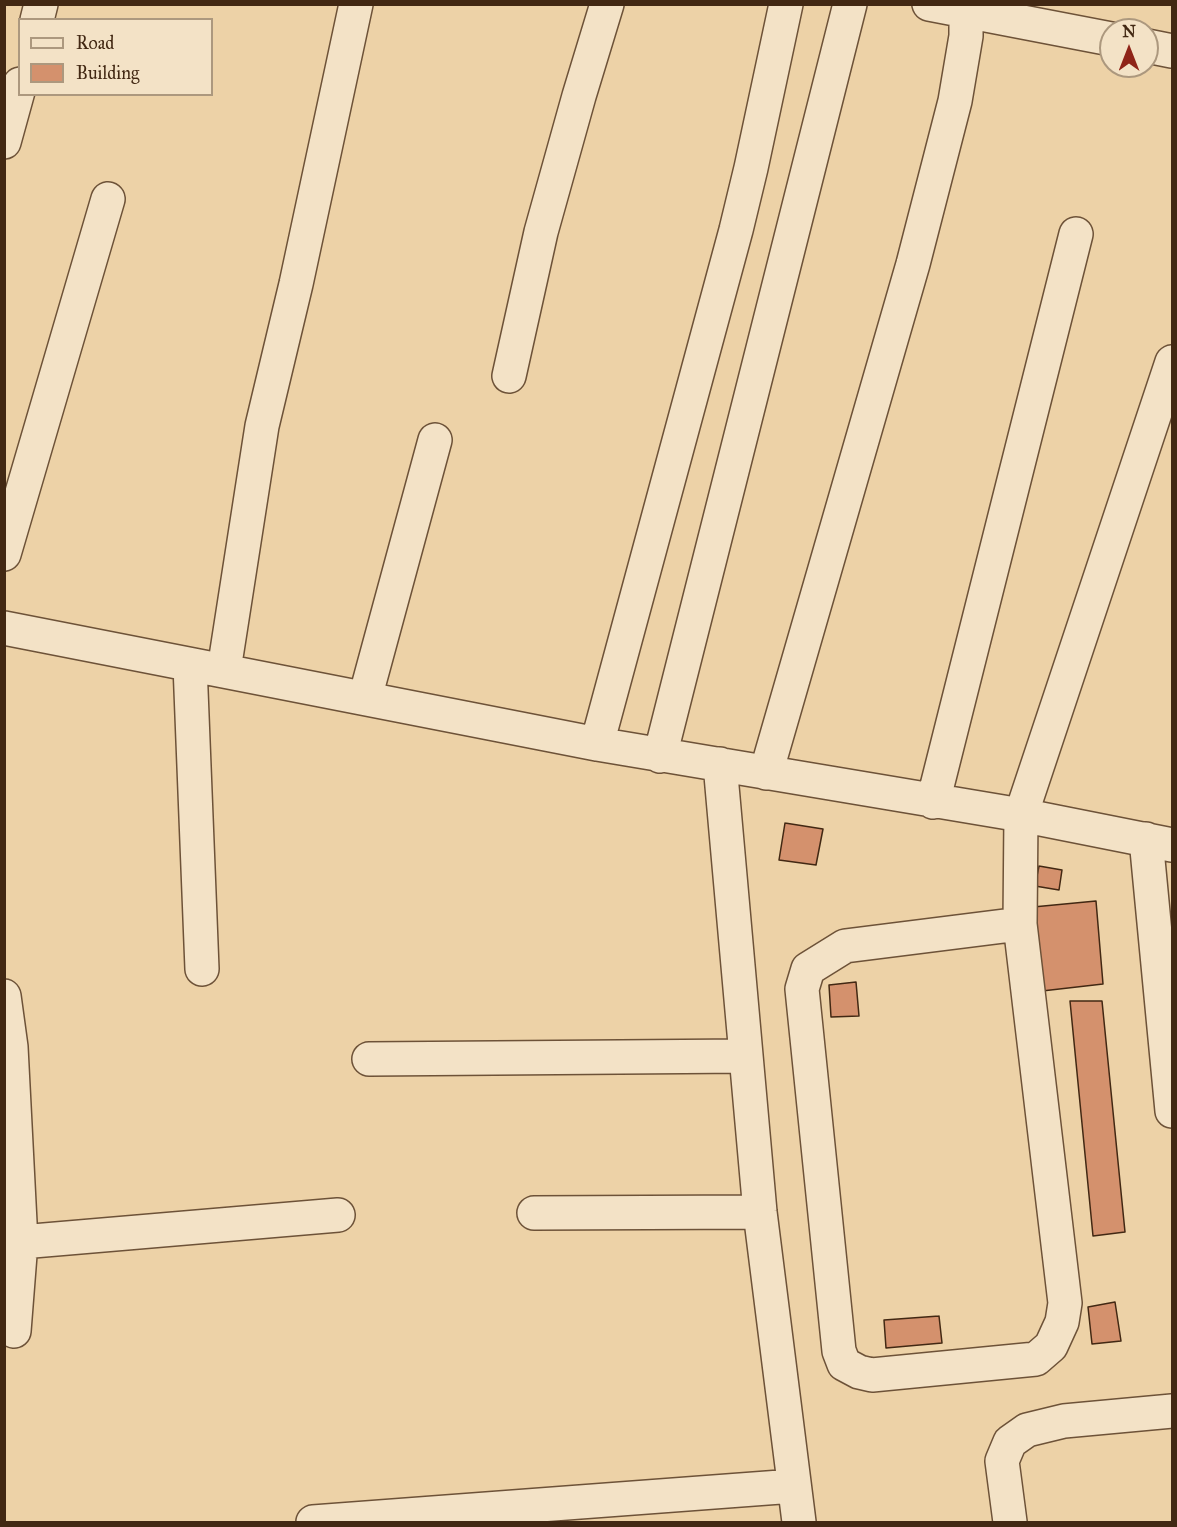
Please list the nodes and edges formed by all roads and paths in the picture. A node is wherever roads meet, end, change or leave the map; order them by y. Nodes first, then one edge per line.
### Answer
1 (356, 4) edge
2 (607, 4) edge
3 (786, 4) edge
4 (850, 4) edge
5 (929, 4) edge
6 (966, 8) edge
7 (1099, 36) edge
8 (18, 90) edge
9 (4, 141) edge
10 (108, 199) dead end
11 (1076, 234) dead end
12 (1173, 362) edge
13 (509, 376) dead end
14 (435, 440) dead end
15 (4, 554) edge
16 (4, 628) edge
17 (190, 665) junction
18 (224, 670) junction
19 (365, 698) junction
20 (597, 744) junction
21 (660, 756) junction
22 (720, 764) junction
23 (766, 773) junction
24 (933, 802) junction
25 (1021, 815) junction
26 (1159, 842) edge
27 (1020, 924) junction
28 (202, 969) dead end
29 (4, 996) edge
30 (746, 1056) junction
31 (369, 1059) dead end
32 (1173, 1111) edge
33 (760, 1212) junction
34 (534, 1213) dead end
35 (338, 1215) dead end
36 (21, 1242) junction
37 (14, 1331) dead end
38 (1173, 1411) edge
39 (794, 1486) junction
40 (313, 1522) edge
41 (799, 1522) edge
42 (1010, 1522) edge

1 - 18 street
2 - 13 street
3 - 20 street
4 - 21 street
5 - 6 street
6 - 7 street
6 - 23 street
8 - 9 street
10 - 15 street
11 - 24 street
12 - 25 street
14 - 19 street
16 - 17 street
17 - 18 street
17 - 28 street
18 - 19 street
19 - 20 street
20 - 21 street
21 - 22 street
22 - 23 street
22 - 30 street
23 - 24 street
24 - 25 street
25 - 26 street
25 - 27 street
26 - 32 street
27 - 27 street
29 - 36 street
30 - 31 street
30 - 33 street
33 - 34 street
33 - 39 street
35 - 36 street
36 - 37 street
38 - 42 street
39 - 40 street
39 - 41 street

